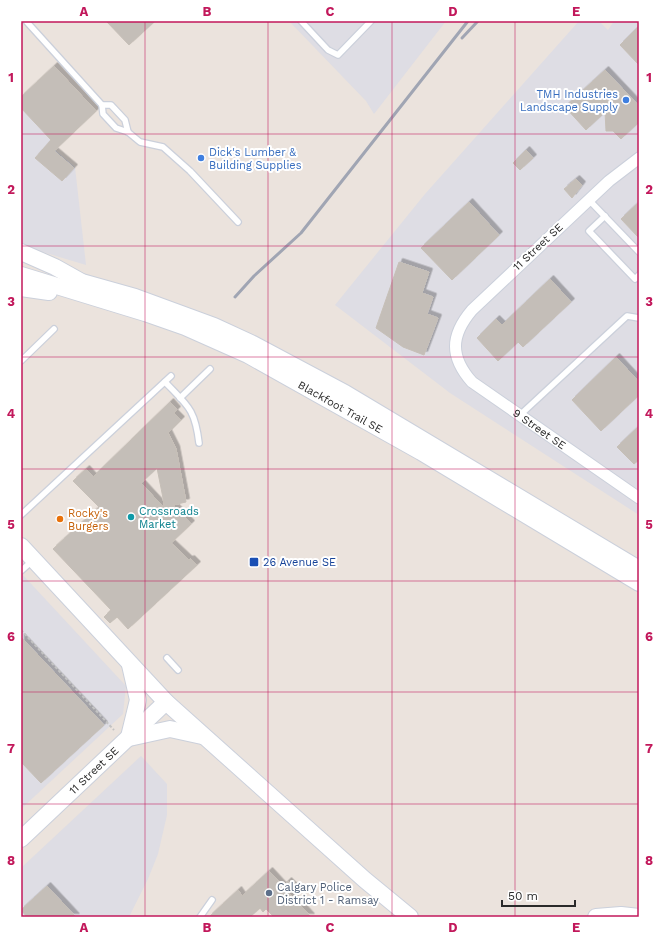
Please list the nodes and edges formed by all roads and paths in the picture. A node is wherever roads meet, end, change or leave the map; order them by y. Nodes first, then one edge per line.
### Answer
1 (26, 21) edge
2 (301, 21) edge
3 (371, 21) edge
4 (102, 105) junction
5 (128, 132) junction
6 (639, 158) edge
7 (589, 200) junction
8 (605, 216) junction
9 (238, 222) dead end
10 (21, 252) edge
11 (639, 252) edge
12 (21, 265) edge
13 (21, 275) edge
14 (639, 275) edge
15 (79, 287) junction
16 (21, 288) edge
17 (639, 318) edge
18 (54, 329) dead end
19 (455, 349) joint
20 (21, 361) edge
21 (210, 369) dead end
22 (171, 376) dead end
23 (165, 382) junction
24 (180, 398) junction
25 (520, 415) junction
26 (198, 443) dead end
27 (639, 498) edge
28 (21, 514) edge
29 (21, 546) edge
30 (33, 560) junction
31 (639, 569) edge
32 (21, 571) edge
33 (639, 583) edge
34 (21, 630) edge
35 (37, 647) junction
36 (34, 650) dead end
37 (167, 658) dead end
38 (130, 665) junction
39 (55, 667) junction
40 (52, 670) dead end
41 (178, 670) dead end
42 (166, 702) junction
43 (97, 712) junction
44 (94, 714) dead end
45 (114, 730) dead end
46 (204, 737) junction
47 (129, 738) junction
48 (22, 835) edge
49 (374, 888) junction
50 (212, 900) dead end
51 (639, 916) edge
52 (200, 917) edge
53 (395, 917) edge
54 (410, 917) edge
55 (596, 917) edge

1 - 4 lane
2 - 3 lane
4 - 5 lane
4 - 5 lane
5 - 9 lane
6 - 7 street, 11 Street SE
7 - 8 lane
7 - 19 street, 11 Street SE
8 - 11 lane
8 - 14 lane
10 - 15 main road
12 - 15 main road, Blackfoot Trail SE
13 - 15 main road, Blackfoot Trail SE
15 - 16 main road
15 - 31 main road, Blackfoot Trail SE
15 - 33 main road, Blackfoot Trail SE
17 - 25 lane
18 - 20 lane
19 - 25 street, 9 Street SE
21 - 24 lane
22 - 23 lane
23 - 24 lane
23 - 28 lane
24 - 26 lane
25 - 27 street, 9 Street SE
29 - 30 main road
30 - 32 lane
30 - 38 main road
34 - 35 path
35 - 36 path
35 - 39 path
37 - 41 lane
38 - 42 main road
38 - 47 main road
39 - 40 path
39 - 43 path
42 - 46 main road
42 - 47 main road, 11 Street SE
43 - 44 path
43 - 45 path
46 - 47 main road
46 - 49 main road
47 - 48 main road, 11 Street SE
49 - 53 main road
49 - 54 main road
50 - 52 lane
51 - 55 main road

